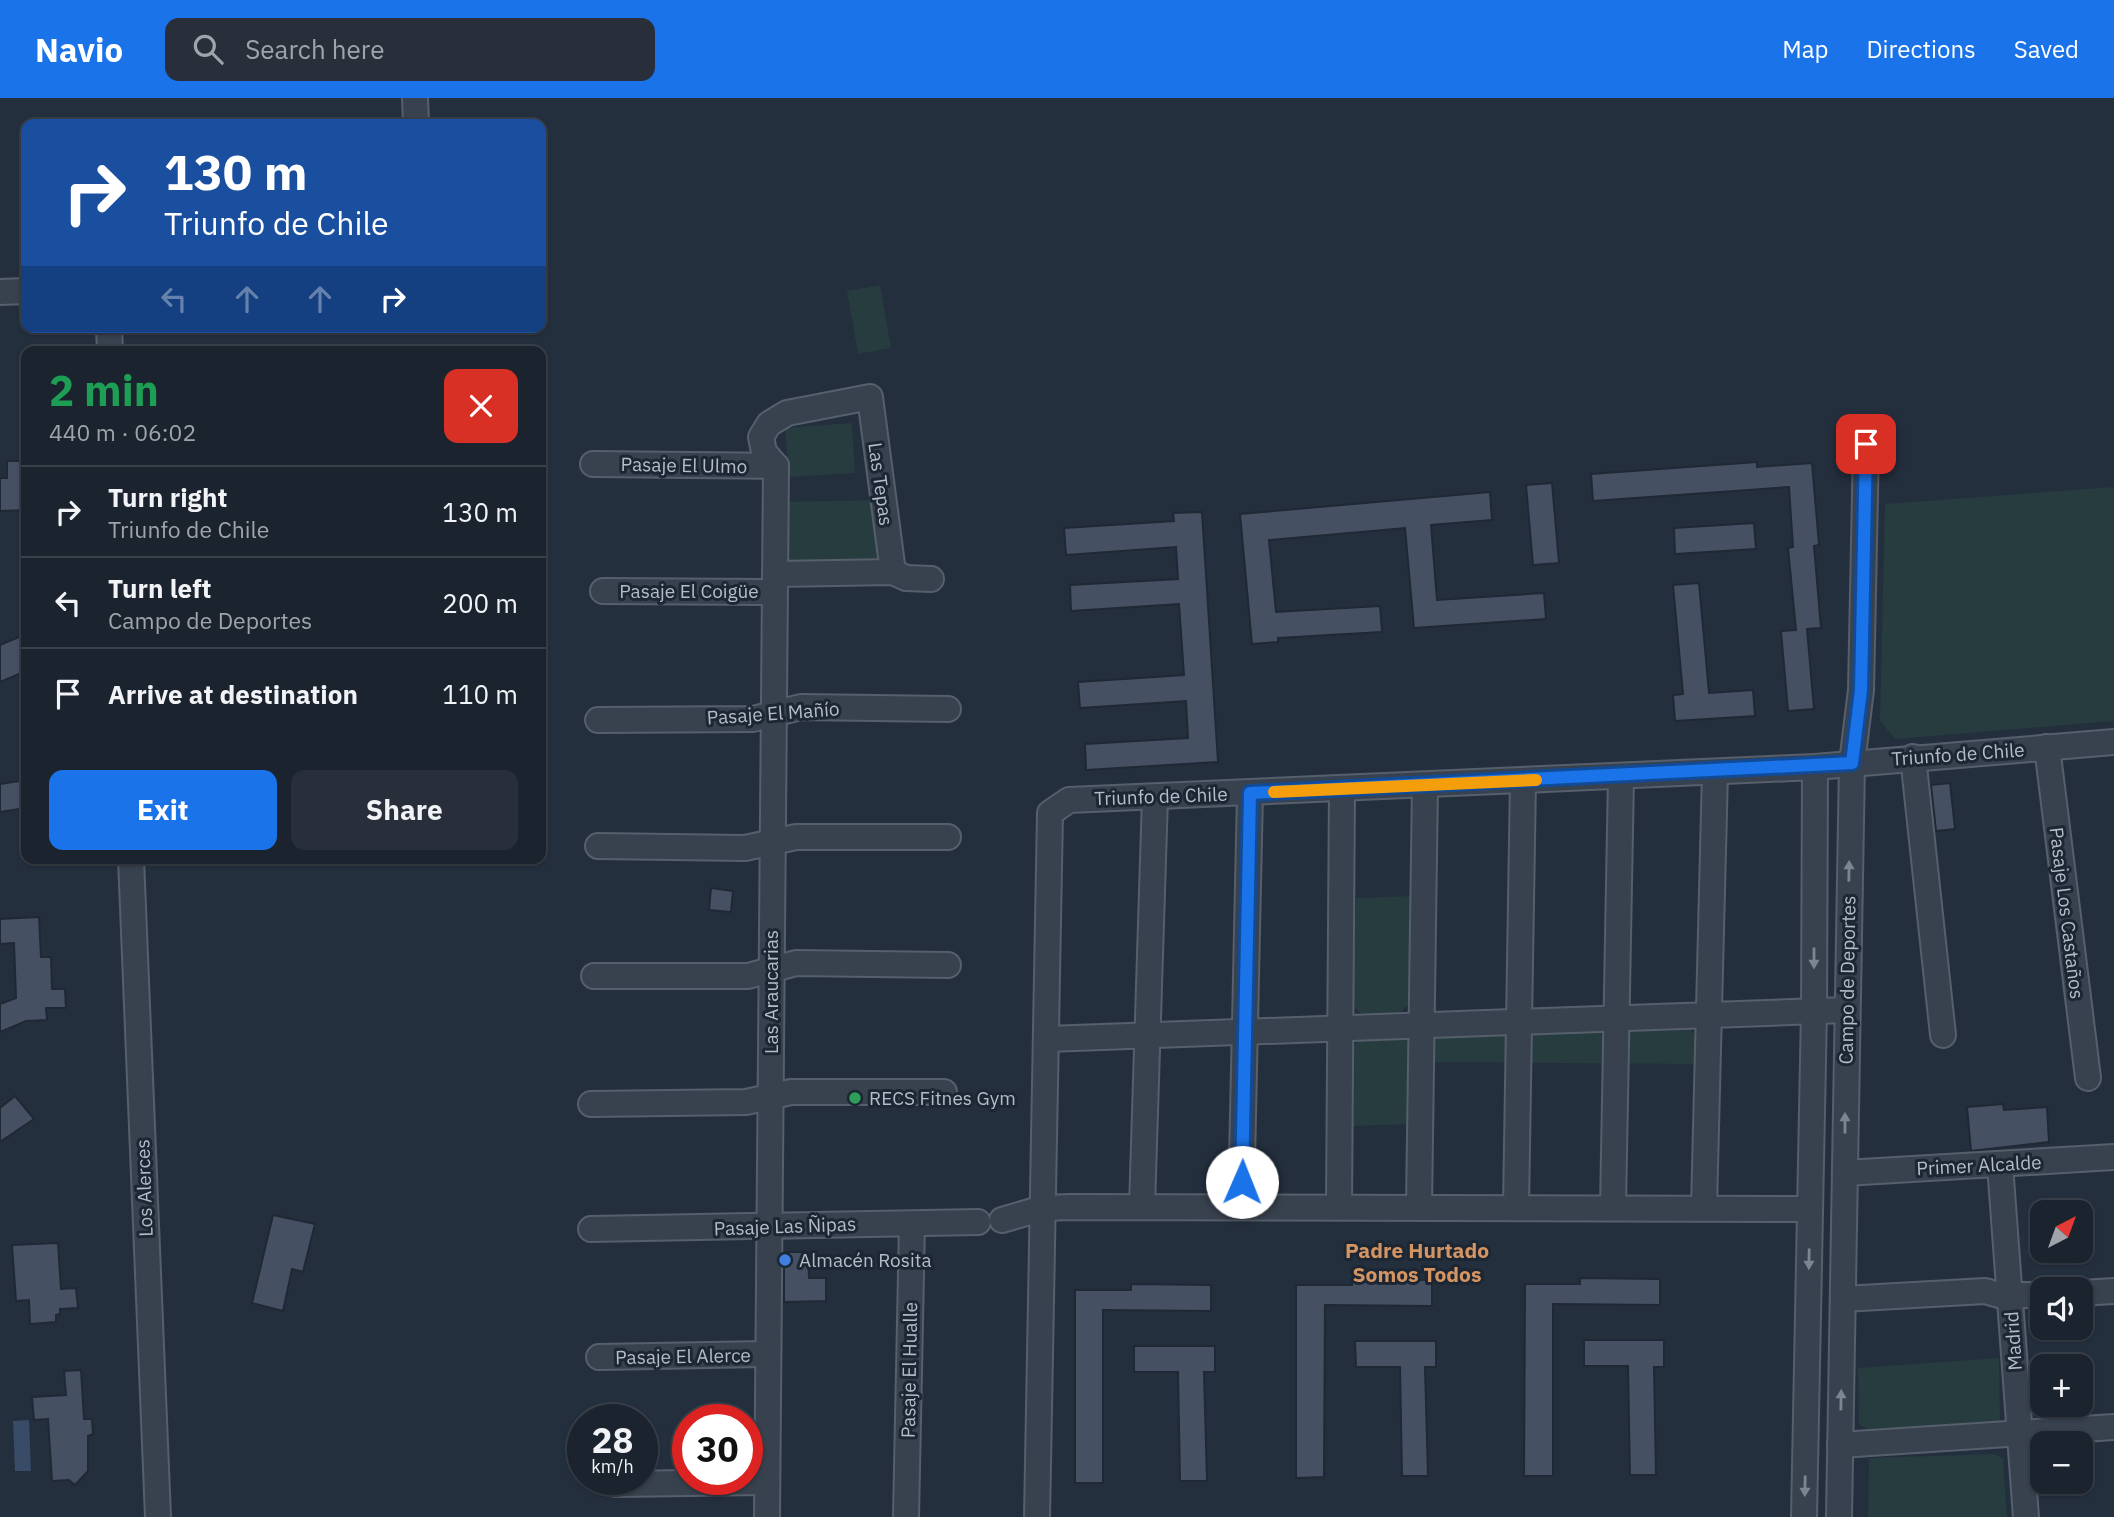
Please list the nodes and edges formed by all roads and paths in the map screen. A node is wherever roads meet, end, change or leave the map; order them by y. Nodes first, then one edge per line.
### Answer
1 (415, 98) edge
2 (416, 119) edge
3 (21, 291) edge
4 (0, 292) edge
5 (1866, 444) dead end
6 (593, 464) dead end
7 (776, 466) junction
8 (893, 572) junction
9 (931, 579) dead end
10 (774, 583) junction
11 (603, 591) dead end
12 (948, 709) dead end
13 (774, 714) junction
14 (598, 720) dead end
15 (2114, 742) edge
16 (2047, 747) junction
17 (1913, 757) junction
18 (1852, 763) junction
19 (1815, 767) junction
20 (1715, 772) junction
21 (1621, 776) junction
22 (1523, 780) junction
23 (1425, 785) junction
24 (1342, 788) junction
25 (1250, 793) junction
26 (1155, 797) junction
27 (948, 837) dead end
28 (772, 842) junction
29 (598, 846) dead end
30 (131, 864) edge
31 (948, 965) dead end
32 (771, 970) junction
33 (594, 976) dead end
34 (1814, 1010) junction
35 (1846, 1010) junction
36 (1709, 1014) junction
37 (1617, 1017) junction
38 (1519, 1021) junction
39 (1422, 1025) junction
40 (1340, 1028) junction
41 (1245, 1032) junction
42 (1147, 1035) junction
43 (1943, 1035) dead end
44 (1047, 1039) junction
45 (2088, 1078) dead end
46 (944, 1091) dead end
47 (770, 1097) junction
48 (591, 1104) dead end
49 (2114, 1157) edge
50 (2000, 1165) junction
51 (1845, 1173) junction
52 (1142, 1207) junction
53 (1241, 1207) junction
54 (1339, 1207) junction
55 (1419, 1207) junction
56 (1516, 1207) junction
57 (1613, 1207) junction
58 (1704, 1207) junction
59 (1043, 1208) junction
60 (1810, 1209) junction
61 (912, 1223) junction
62 (769, 1225) junction
63 (592, 1229) dead end
64 (2114, 1291) edge
65 (2093, 1292) edge
66 (2010, 1295) junction
67 (2030, 1295) edge
68 (1843, 1299) junction
69 (768, 1354) junction
70 (599, 1357) dead end
71 (2114, 1427) edge
72 (2020, 1434) junction
73 (1840, 1446) junction
74 (767, 1482) junction
75 (658, 1483) edge
76 (158, 1517) edge
77 (767, 1517) edge
78 (906, 1517) edge
79 (1037, 1517) edge
80 (1804, 1517) edge
81 (1839, 1517) edge
82 (2026, 1517) edge

1 - 2 street
3 - 4 street
5 - 18 street, Campo de Deportes
6 - 7 street, Pasaje El Ulmo
7 - 8 street, Las Tepas
7 - 10 street, Las Araucarias
8 - 9 street, Pasaje El Coigüe
8 - 10 street, Pasaje El Coigüe
10 - 11 street, Pasaje El Coigüe
10 - 13 street, Las Araucarias
12 - 13 street, Pasaje El Mañío
13 - 14 street, Pasaje El Mañío
13 - 28 street, Las Araucarias
15 - 16 street, Triunfo de Chile
16 - 17 street, Triunfo de Chile
16 - 45 street, Pasaje Los Castaños
17 - 18 street, Triunfo de Chile
17 - 43 street
18 - 19 street, Triunfo de Chile
35 -> 18 street, Campo de Deportes
19 - 20 street, Triunfo de Chile
19 -> 34 street, Campo de Deportes
20 - 21 street, Triunfo de Chile
20 - 36 street
21 - 22 street, Triunfo de Chile
21 - 37 street
22 - 23 street, Triunfo de Chile
22 - 38 street
23 - 24 street, Triunfo de Chile
23 - 39 street
24 - 25 street, Triunfo de Chile
24 - 40 street
25 - 26 street, Triunfo de Chile
25 - 41 street
26 - 42 street
26 - 44 street, Triunfo de Chile
27 - 28 street
28 - 29 street
28 - 32 street, Las Araucarias
30 - 76 street, Los Alerces
31 - 32 street
32 - 33 street
32 - 47 street, Las Araucarias
34 - 35 street
34 - 36 street
34 - 60 street, Campo de Deportes
51 -> 35 street, Campo de Deportes
36 - 37 street
36 - 58 street
37 - 38 street
37 - 57 street
38 - 39 street
38 - 56 street
39 - 40 street
39 - 55 street
40 - 41 street
40 - 54 street
41 - 42 street
41 - 53 street
42 - 44 street
42 - 52 street
44 - 59 street
46 - 47 street
47 - 48 street
47 - 62 street, Las Araucarias
49 - 50 street, Primer Alcalde
50 - 51 street, Primer Alcalde
50 - 66 street, Madrid
51 - 68 street, Campo de Deportes
52 - 53 street, Pasaje Las Ñipas
52 - 59 street, Pasaje Las Ñipas
53 - 54 street, Pasaje Las Ñipas
54 - 55 street, Pasaje Las Ñipas
55 - 56 street, Pasaje Las Ñipas
56 - 57 street, Pasaje Las Ñipas
57 - 58 street, Pasaje Las Ñipas
58 - 60 street, Pasaje Las Ñipas
59 - 61 street, Pasaje Las Ñipas
59 - 79 street
60 -> 80 street, Campo de Deportes
61 - 62 street, Pasaje Las Ñipas
61 - 78 street, Pasaje El Hualle
62 - 63 street, Pasaje Las Ñipas
62 - 69 street, Las Araucarias
64 - 65 street
66 - 67 street
66 - 68 street
66 - 72 street, Madrid
73 -> 68 street, Campo de Deportes
69 - 70 street, Pasaje El Alerce
69 - 74 street, Las Araucarias
71 - 72 street
72 - 73 street
72 - 82 street, Madrid
73 - 81 street, Campo de Deportes
74 - 75 street
74 - 77 street, Las Araucarias

